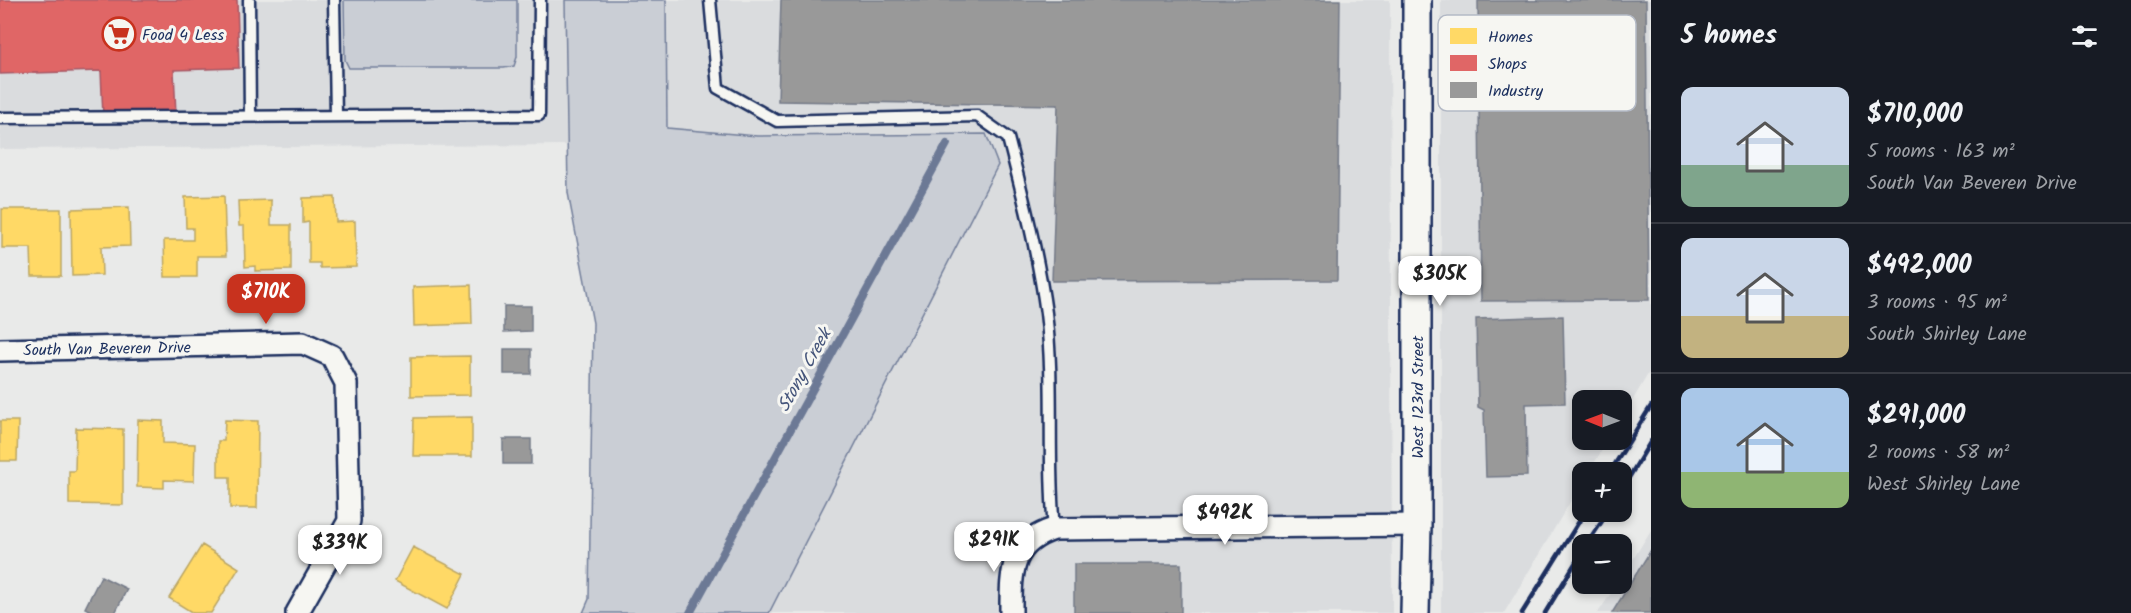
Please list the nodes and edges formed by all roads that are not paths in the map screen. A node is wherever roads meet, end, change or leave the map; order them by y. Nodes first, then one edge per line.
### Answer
1 (249, 0) edge
2 (334, 0) edge
3 (540, 0) edge
4 (710, 0) edge
5 (1417, 0) edge
6 (250, 116) junction
7 (336, 116) junction
8 (0, 118) edge
9 (0, 350) edge
10 (1417, 525) junction
11 (1054, 529) junction
12 (297, 613) edge
13 (1011, 613) edge
14 (1415, 613) edge

1 - 6 lane
2 - 7 lane
3 - 7 lane
4 - 11 lane
5 - 10 street, West 123rd Street
6 - 7 lane
6 - 8 lane
9 - 12 street, South Van Beveren Drive
10 - 11 street
10 - 14 street, West 123rd Street
11 - 13 street

